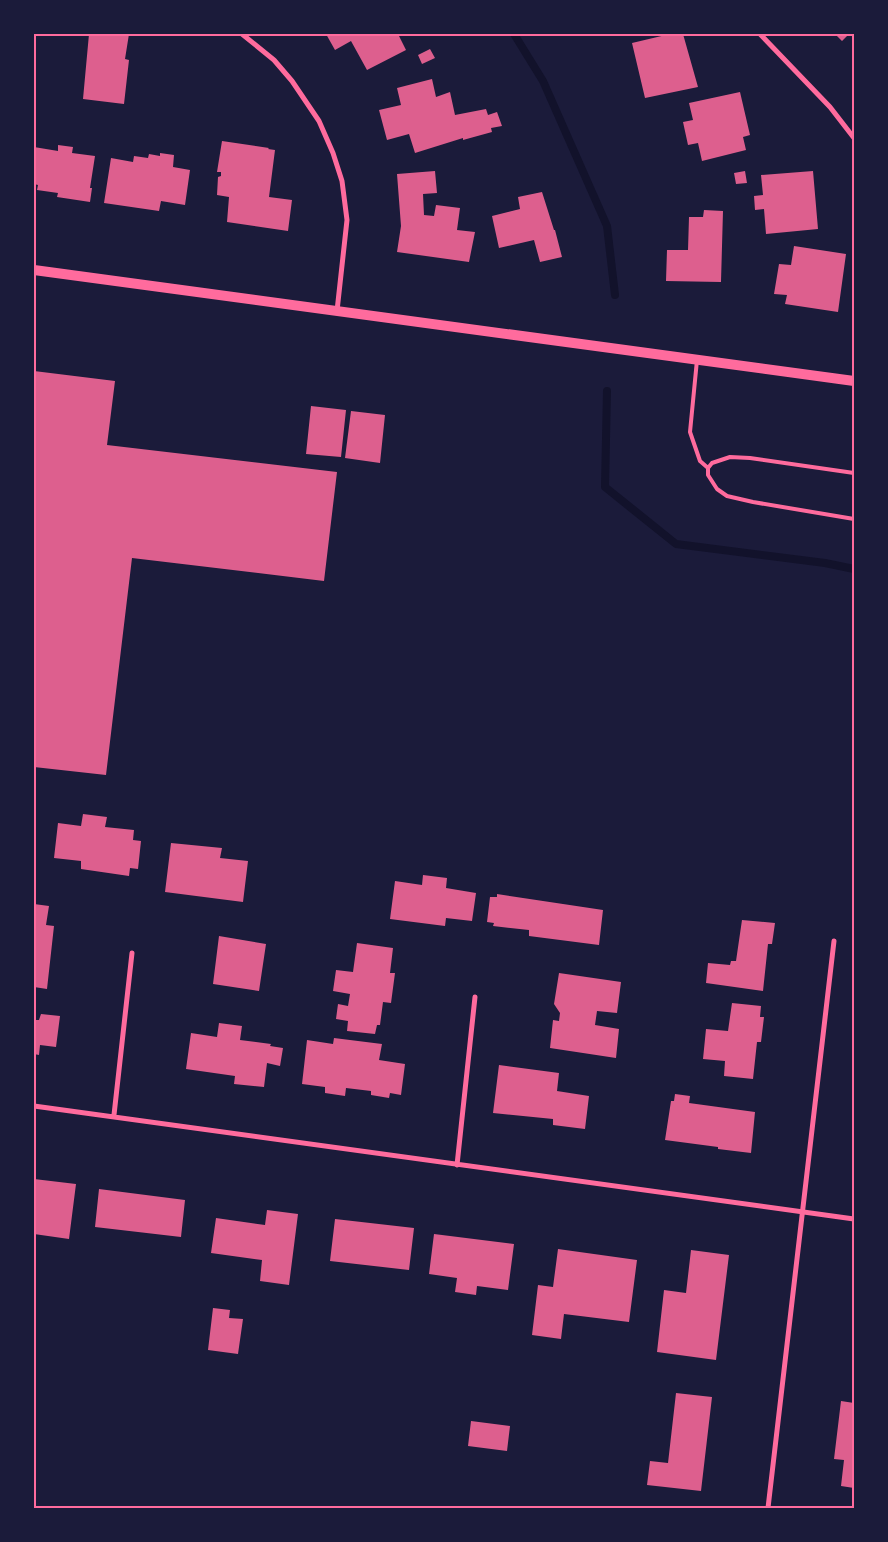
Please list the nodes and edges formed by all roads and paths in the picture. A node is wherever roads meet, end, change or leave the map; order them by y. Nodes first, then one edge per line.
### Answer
1 (242, 34) edge
2 (760, 34) edge
3 (854, 138) edge
4 (34, 270) edge
5 (337, 312) junction
6 (697, 360) junction
7 (854, 381) edge
8 (708, 468) junction
9 (854, 473) edge
10 (854, 519) edge
11 (834, 941) dead end
12 (132, 953) dead end
13 (475, 997) dead end
14 (34, 1106) edge
15 (114, 1116) junction
16 (457, 1165) junction
17 (802, 1212) junction
18 (854, 1219) edge
19 (768, 1508) edge

1 - 5 street
2 - 3 street
4 - 5 main road
5 - 6 main road
6 - 7 main road
6 - 8 lane
8 - 9 lane
8 - 10 lane
11 - 17 street
12 - 15 street
13 - 16 street
14 - 15 street
15 - 16 street
16 - 17 street
17 - 18 street
17 - 19 street

